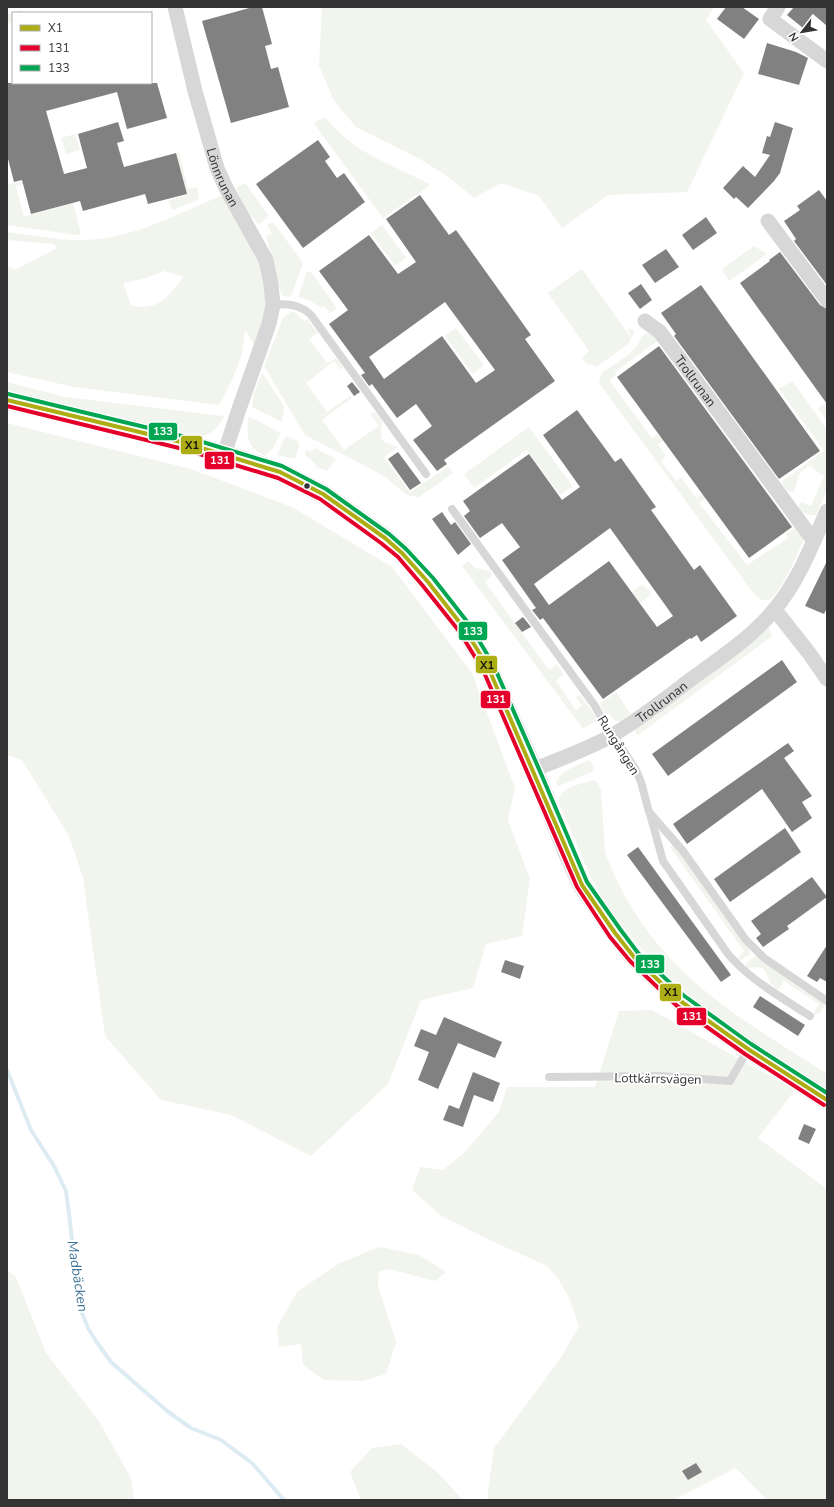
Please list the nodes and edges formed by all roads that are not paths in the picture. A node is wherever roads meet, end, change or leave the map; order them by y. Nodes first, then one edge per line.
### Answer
1 (175, 7) edge
2 (778, 7) edge
3 (827, 61) edge
4 (768, 221) dead end
5 (827, 300) edge
6 (273, 305) junction
7 (645, 321) dead end
8 (7, 400) edge
9 (224, 455) junction
10 (426, 474) dead end
11 (452, 509) dead end
12 (827, 511) edge
13 (814, 541) junction
14 (775, 610) junction
15 (827, 679) edge
16 (611, 736) junction
17 (533, 770) junction
18 (650, 812) junction
19 (827, 1001) edge
20 (810, 1016) dead end
21 (748, 1049) junction
22 (549, 1077) dead end
23 (827, 1100) edge

1 - 6 street, Lönnrunan
2 - 3 street
4 - 5 street
6 - 9 street, Lönnrunan
6 - 10 lane
7 - 13 street, Trollrunan
8 - 9 street
9 - 17 street
11 - 16 lane, Rungången
12 - 13 street, Trollrunan
13 - 14 street, Trollrunan
14 - 15 street
14 - 16 street, Trollrunan
16 - 17 street, Trollrunan
16 - 18 lane, Rungången
17 - 21 street
18 - 19 lane, Rungången
18 - 20 lane
21 - 22 lane, Lottkärrsvägen
21 - 23 street

